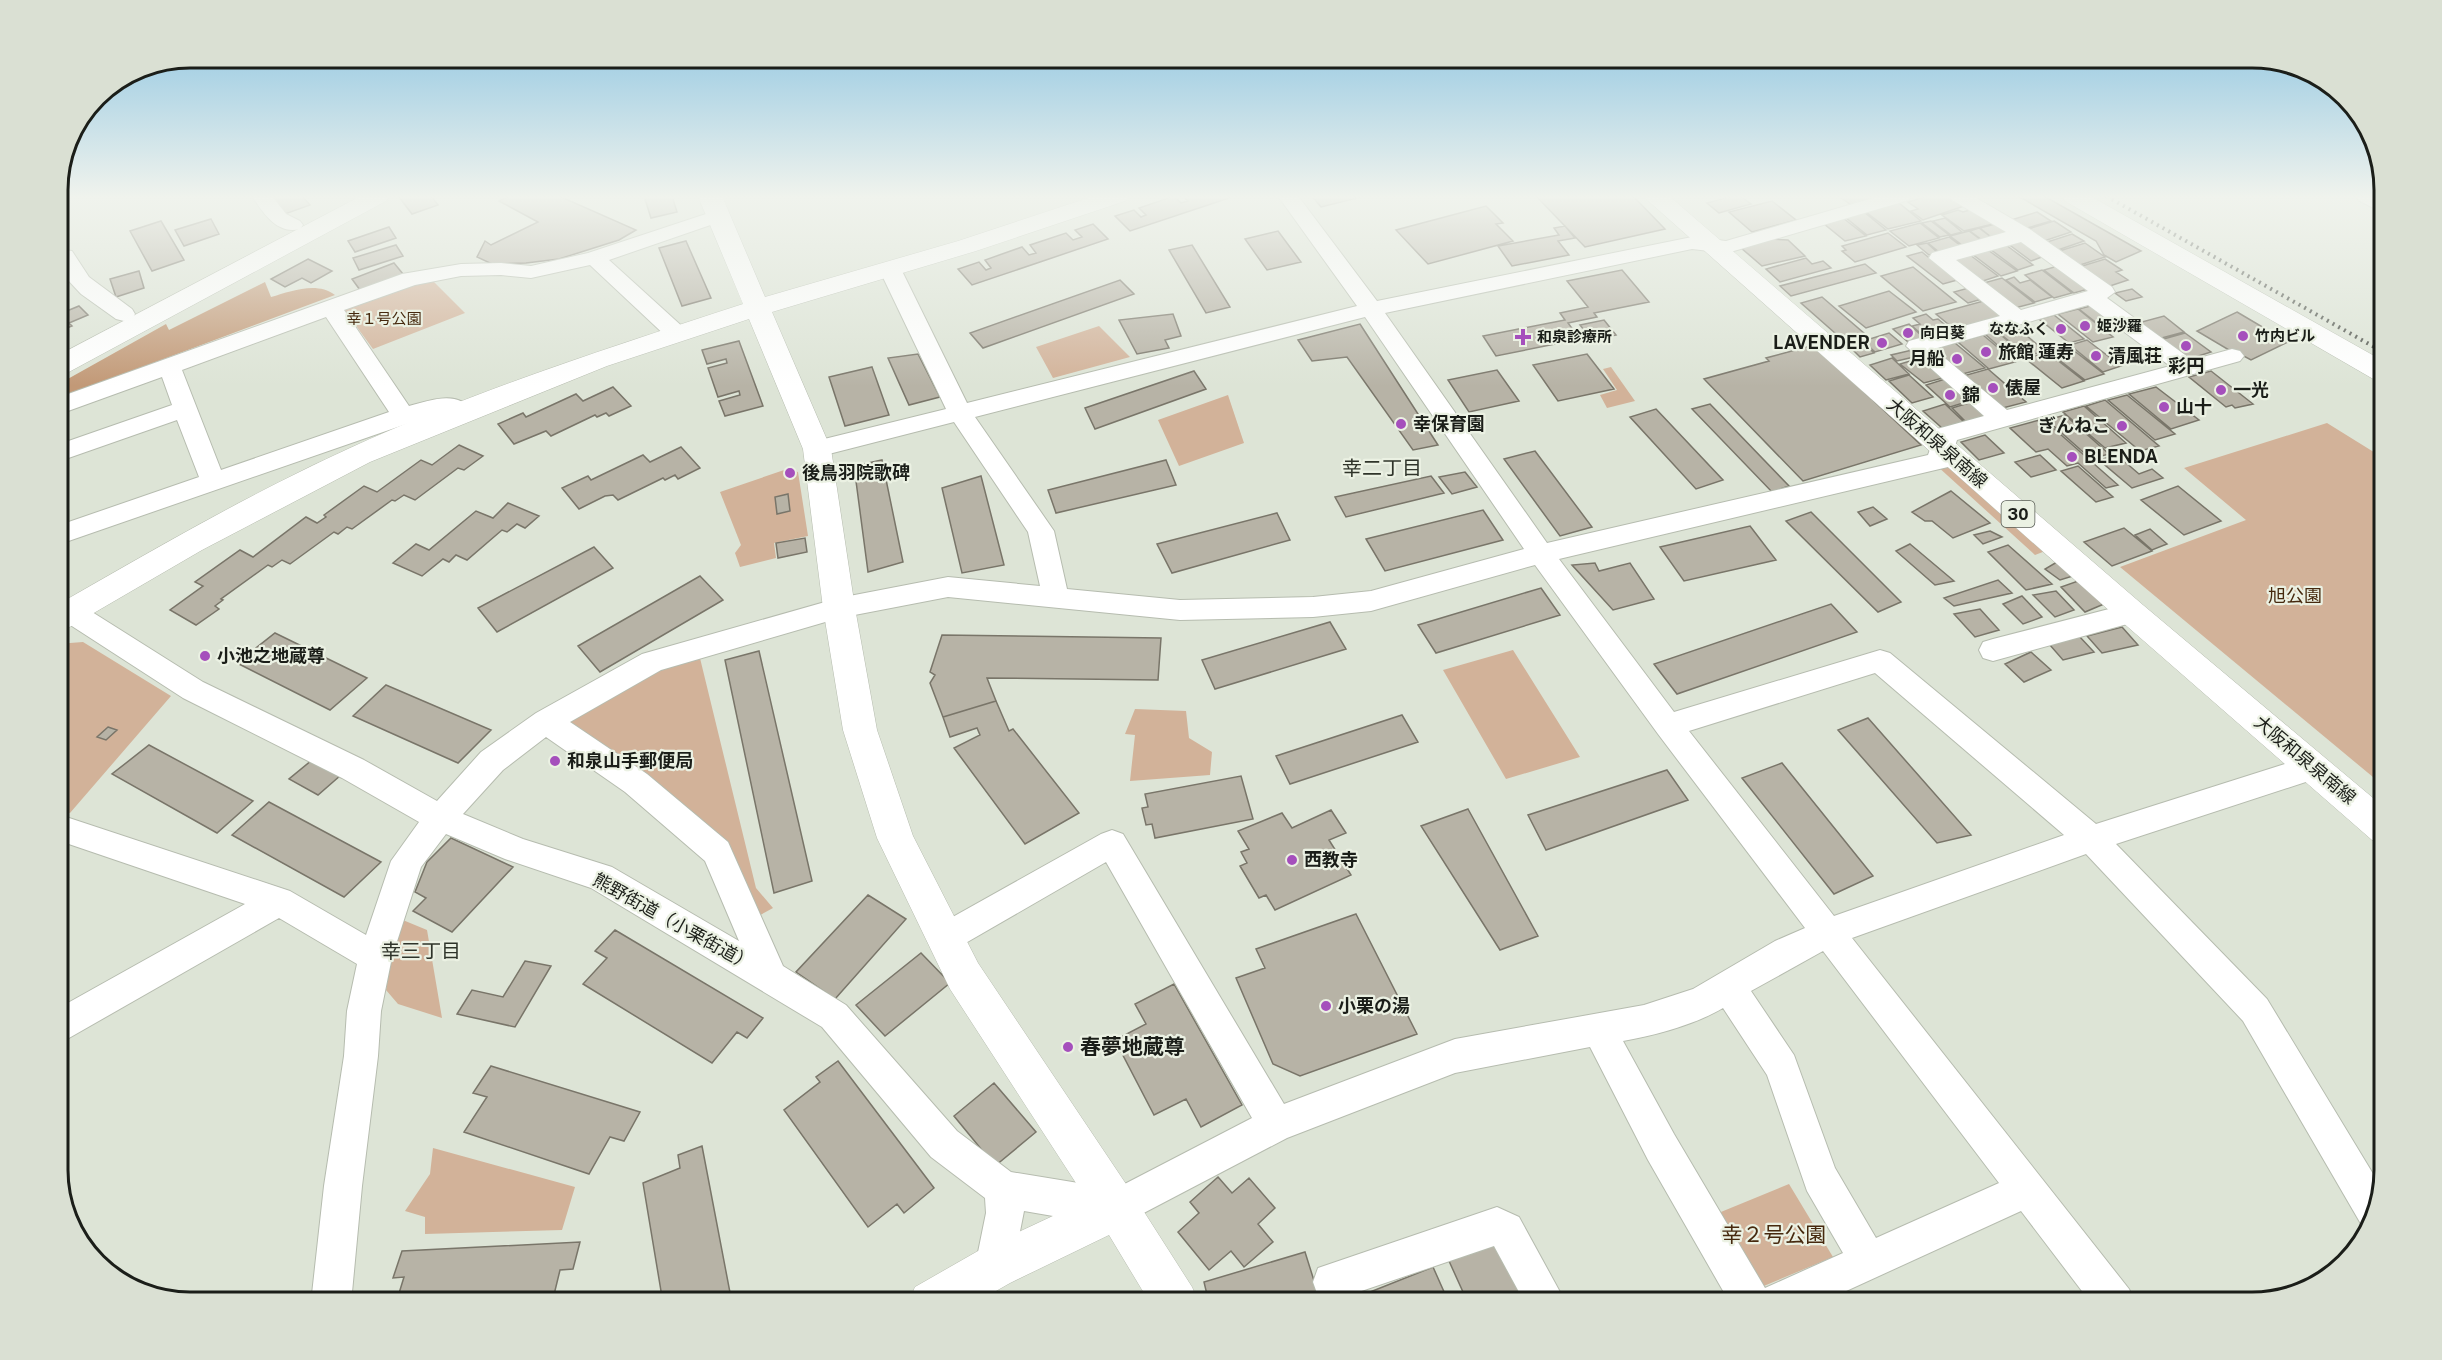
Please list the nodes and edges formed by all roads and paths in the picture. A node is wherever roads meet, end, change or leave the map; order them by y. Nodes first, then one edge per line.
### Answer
1 (228, 259) edge
2 (259, 259) edge
3 (587, 259) edge
4 (596, 259) edge
5 (736, 259) edge
6 (918, 259) edge
7 (1335, 259) edge
8 (1612, 259) edge
9 (1728, 259) edge
10 (1942, 259) edge
11 (2059, 259) edge
12 (2184, 259) edge
13 (68, 266) edge
14 (891, 268) junction
15 (2091, 297) junction
16 (331, 307) junction
17 (756, 308) junction
18 (1371, 309) junction
19 (124, 314) junction
20 (2017, 318) junction
21 (677, 334) junction
22 (68, 343) edge
23 (2232, 356) dead end
24 (68, 361) edge
25 (169, 366) junction
26 (2187, 368) junction
27 (2374, 368) edge
28 (68, 403) edge
29 (186, 408) junction
30 (462, 413) junction
31 (960, 413) junction
32 (403, 416) junction
33 (2001, 418) junction
34 (1943, 448) junction
35 (817, 449) junction
36 (68, 450) edge
37 (213, 481) junction
38 (68, 532) edge
39 (1541, 554) junction
40 (1056, 598) junction
41 (839, 608) junction
42 (68, 611) edge
43 (2132, 613) junction
44 (68, 616) edge
45 (1993, 650) dead end
46 (546, 721) junction
47 (1668, 726) junction
48 (2313, 767) junction
49 (440, 818) junction
50 (2374, 820) edge
51 (68, 831) edge
52 (2091, 839) junction
53 (279, 901) junction
54 (1827, 933) junction
55 (945, 938) junction
56 (375, 957) junction
57 (771, 977) junction
58 (1729, 988) junction
59 (68, 1021) edge
60 (1598, 1028) junction
61 (1276, 1125) junction
62 (1003, 1189) junction
63 (2026, 1190) junction
64 (2370, 1203) edge
65 (1117, 1208) junction
66 (1869, 1262) junction
67 (994, 1267) junction
68 (1332, 1282) dead end
69 (332, 1292) edge
70 (950, 1292) edge
71 (1169, 1292) edge
72 (1540, 1292) edge
73 (1746, 1292) edge
74 (1801, 1292) edge
75 (2106, 1292) edge

1 - 19 street
2 - 24 street
3 - 16 street
4 - 21 street
5 - 17 street
6 - 14 street
7 - 18 street
8 - 18 street
9 - 34 street, 大阪和泉泉南線 / 30
10 - 20 street
11 - 15 street
12 - 27 street
13 - 19 street
14 - 17 street
14 - 31 street
15 - 20 street
15 - 26 street
16 - 25 street
16 - 32 street
17 - 21 street
17 - 35 street
18 - 31 street
18 - 39 street
19 - 22 street
20 - 33 street
21 - 30 street
23 - 26 street
25 - 28 street
25 - 29 street
26 - 33 street
29 - 36 street
29 - 37 street
30 - 32 street
30 - 42 street
31 - 35 street
31 - 40 street
32 - 37 street
33 - 34 street
34 - 39 street
34 - 43 street, 大阪和泉泉南線 / 30
35 - 41 street
37 - 38 street
39 - 40 street
39 - 47 street
40 - 41 street
41 - 46 street
41 - 55 street
43 - 45 street
43 - 48 street, 大阪和泉泉南線 / 30
44 - 49 street, 熊野街道（小栗街道）
46 - 49 street
46 - 57 street
47 - 52 street
47 - 54 street
48 - 50 street, 大阪和泉泉南線 / 30
48 - 52 street
49 - 56 street
49 - 57 street, 熊野街道（小栗街道）
51 - 53 street
52 - 54 street
52 - 64 street
53 - 56 street
53 - 59 street
54 - 58 street
54 - 63 street
55 - 61 street
55 - 65 street
56 - 69 street
57 - 62 street, 熊野街道（小栗街道）
58 - 60 street
58 - 66 street
60 - 61 street
60 - 73 street
61 - 65 street
62 - 65 street, 熊野街道（小栗街道）
62 - 67 street
63 - 66 street
63 - 75 street
65 - 67 street
65 - 71 street
66 - 74 street
67 - 70 street
68 - 72 street

